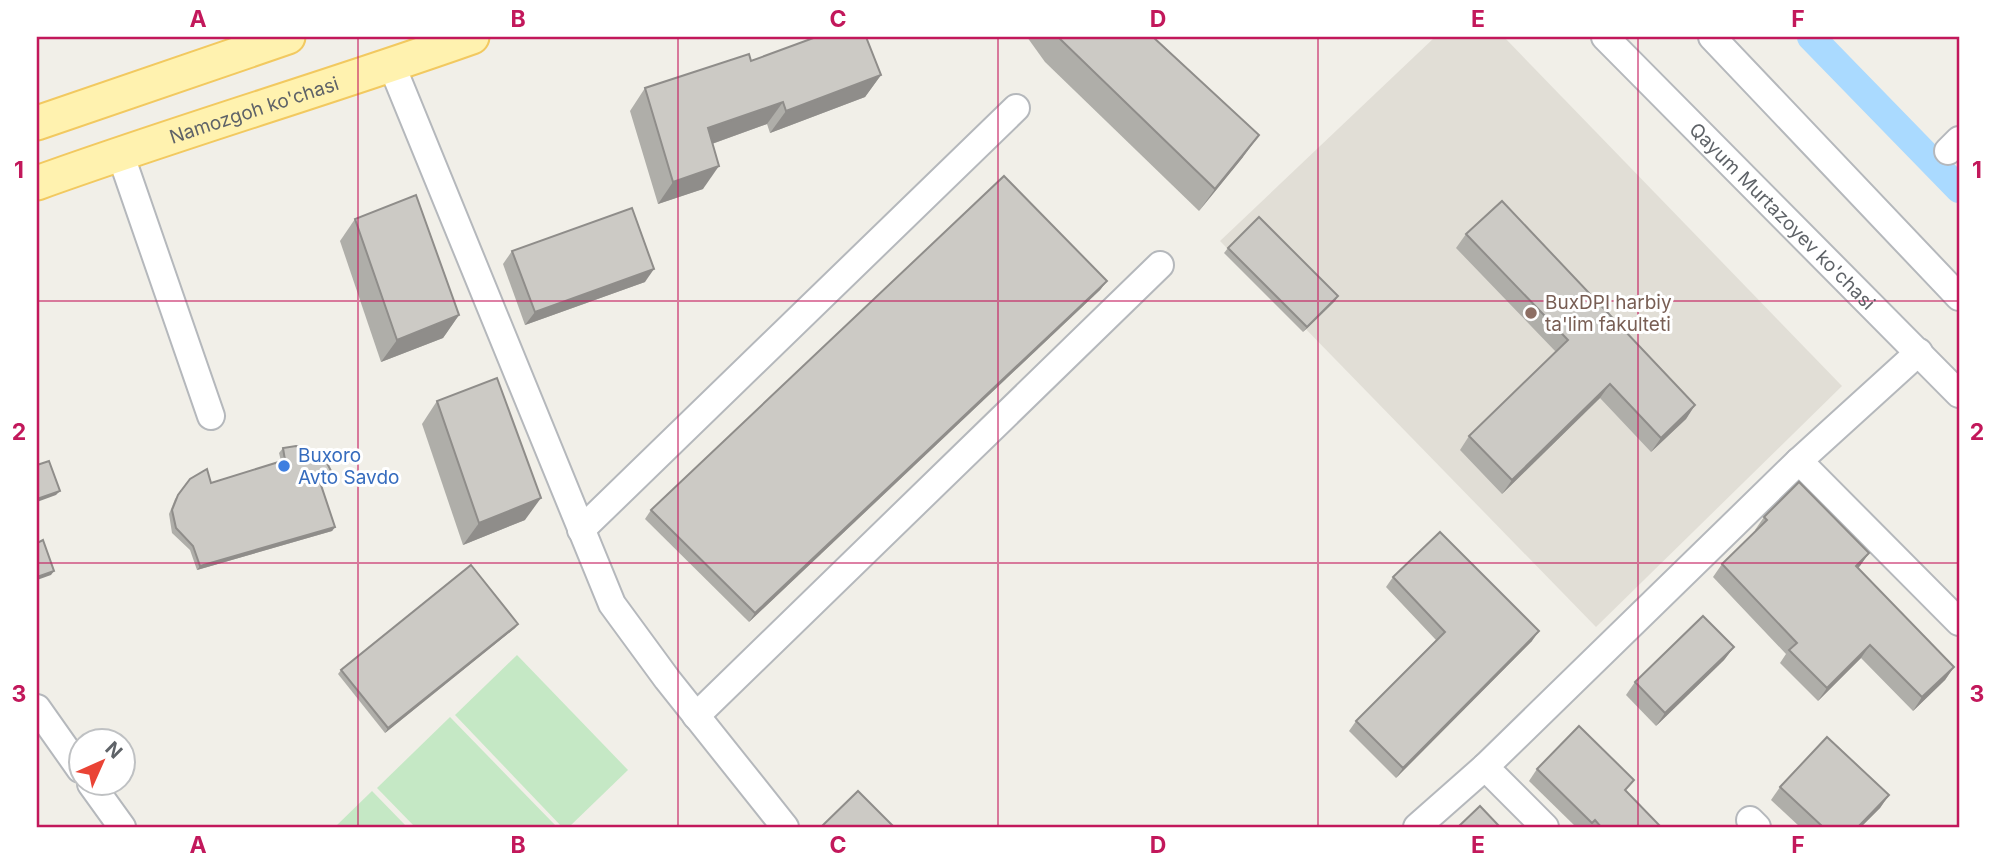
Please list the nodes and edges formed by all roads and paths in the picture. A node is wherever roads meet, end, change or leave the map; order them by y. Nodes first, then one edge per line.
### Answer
1 (288, 37) edge
2 (472, 37) edge
3 (1605, 37) edge
4 (1712, 37) edge
5 (392, 65) junction
6 (1016, 108) dead end
7 (37, 123) edge
8 (120, 153) junction
9 (37, 183) edge
10 (1160, 265) dead end
11 (1959, 297) edge
12 (1919, 352) junction
13 (1959, 394) edge
14 (211, 416) dead end
15 (1799, 461) junction
16 (581, 530) junction
17 (1959, 621) edge
18 (37, 708) edge
19 (696, 716) junction
20 (66, 749) edge
21 (1485, 766) junction
22 (102, 798) edge
23 (122, 827) edge
24 (785, 827) edge
25 (1417, 827) edge
26 (1545, 827) edge

1 - 7 main road
2 - 5 main road, Namozgoh ko'chasi
3 - 12 street, Qayum Murtazoyev ko'chasi
4 - 11 street
5 - 8 main road, Namozgoh ko'chasi
5 - 16 street
6 - 16 street
8 - 9 main road, Namozgoh ko'chasi
8 - 14 street
10 - 19 street
12 - 13 street, Qayum Murtazoyev ko'chasi
12 - 15 street
15 - 17 street
15 - 21 street
16 - 19 street
18 - 20 street
19 - 24 street
21 - 25 street
21 - 26 street
22 - 23 street

